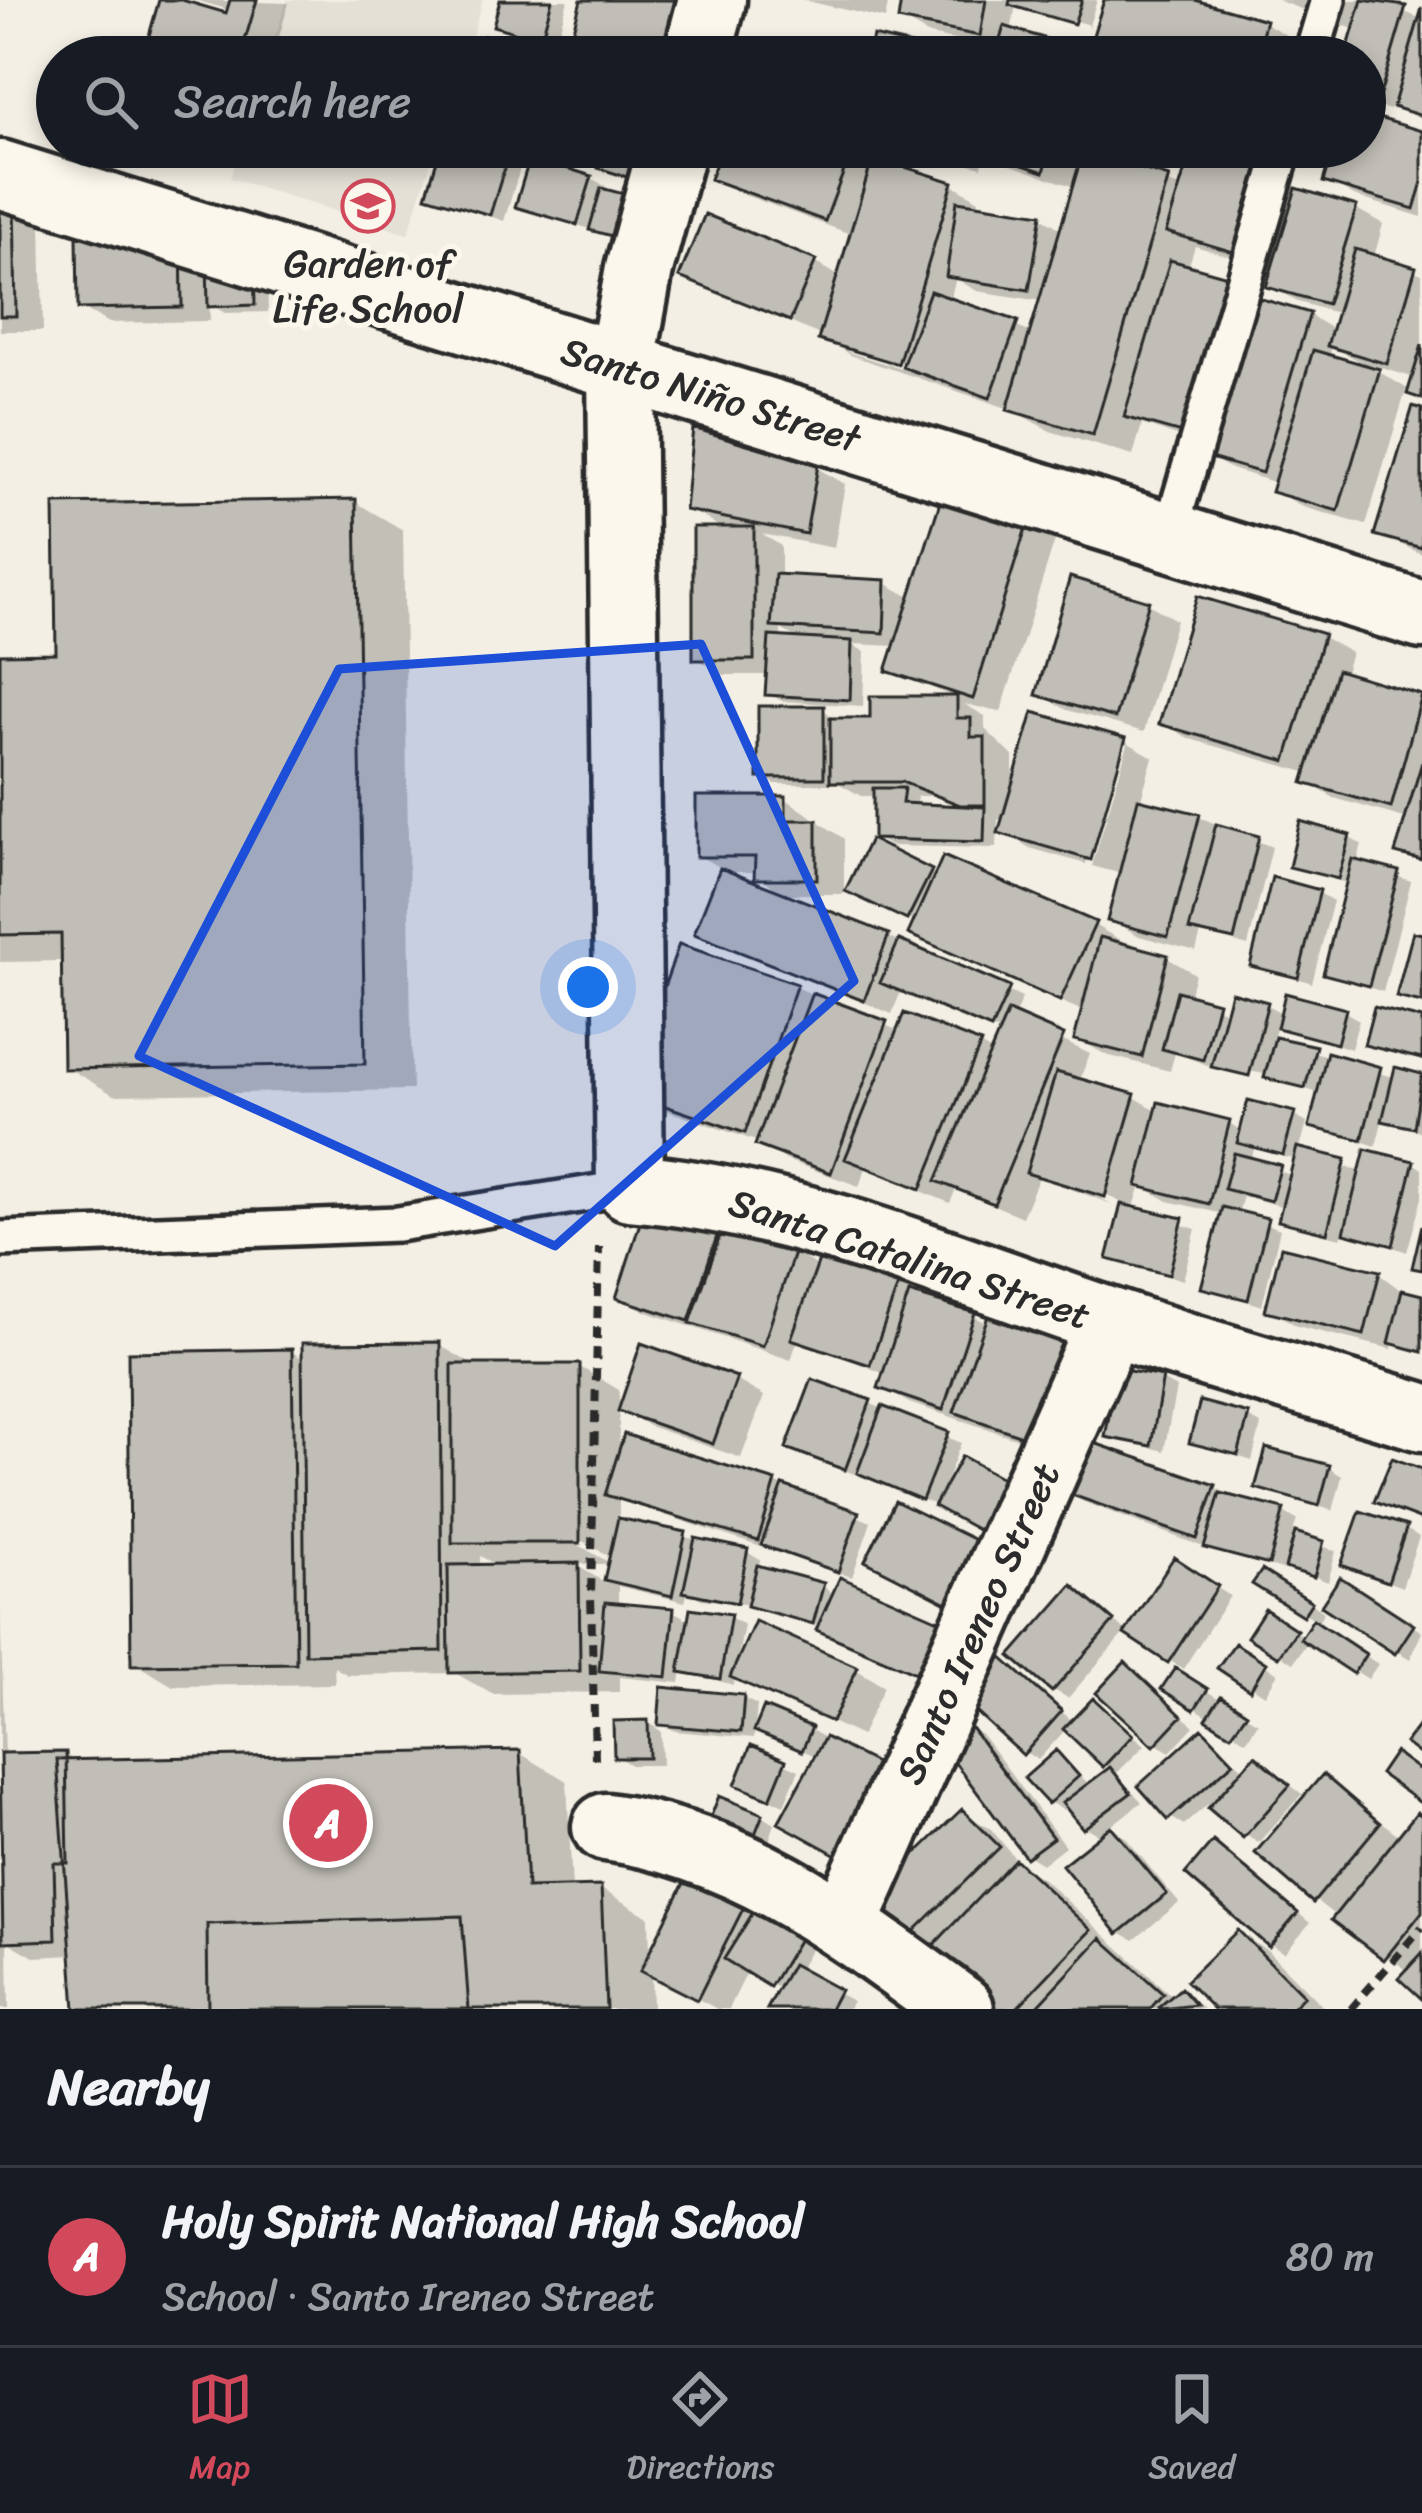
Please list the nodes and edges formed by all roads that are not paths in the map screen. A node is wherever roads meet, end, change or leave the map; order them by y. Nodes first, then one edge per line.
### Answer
1 (712, 0) edge
2 (1328, 0) edge
3 (703, 36) edge
4 (1317, 36) edge
5 (666, 168) edge
6 (1278, 168) edge
7 (0, 174) edge
8 (621, 366) junction
9 (1169, 536) junction
10 (1422, 615) edge
11 (630, 1187) junction
12 (0, 1239) edge
13 (1110, 1322) junction
14 (1422, 1417) edge
15 (606, 1827) road end
16 (844, 1924) junction
17 (960, 2009) edge

1 - 3 street
2 - 4 lane
5 - 8 street
6 - 9 lane
7 - 8 street, Santo Niño Street
8 - 9 street, Santo Niño Street
8 - 11 street
9 - 10 street, Santo Niño Street
11 - 12 lane
11 - 13 street, Santa Catalina Street
13 - 14 street, Santa Catalina Street
13 - 16 street, Santo Ireneo Street
15 - 16 street
16 - 17 street

